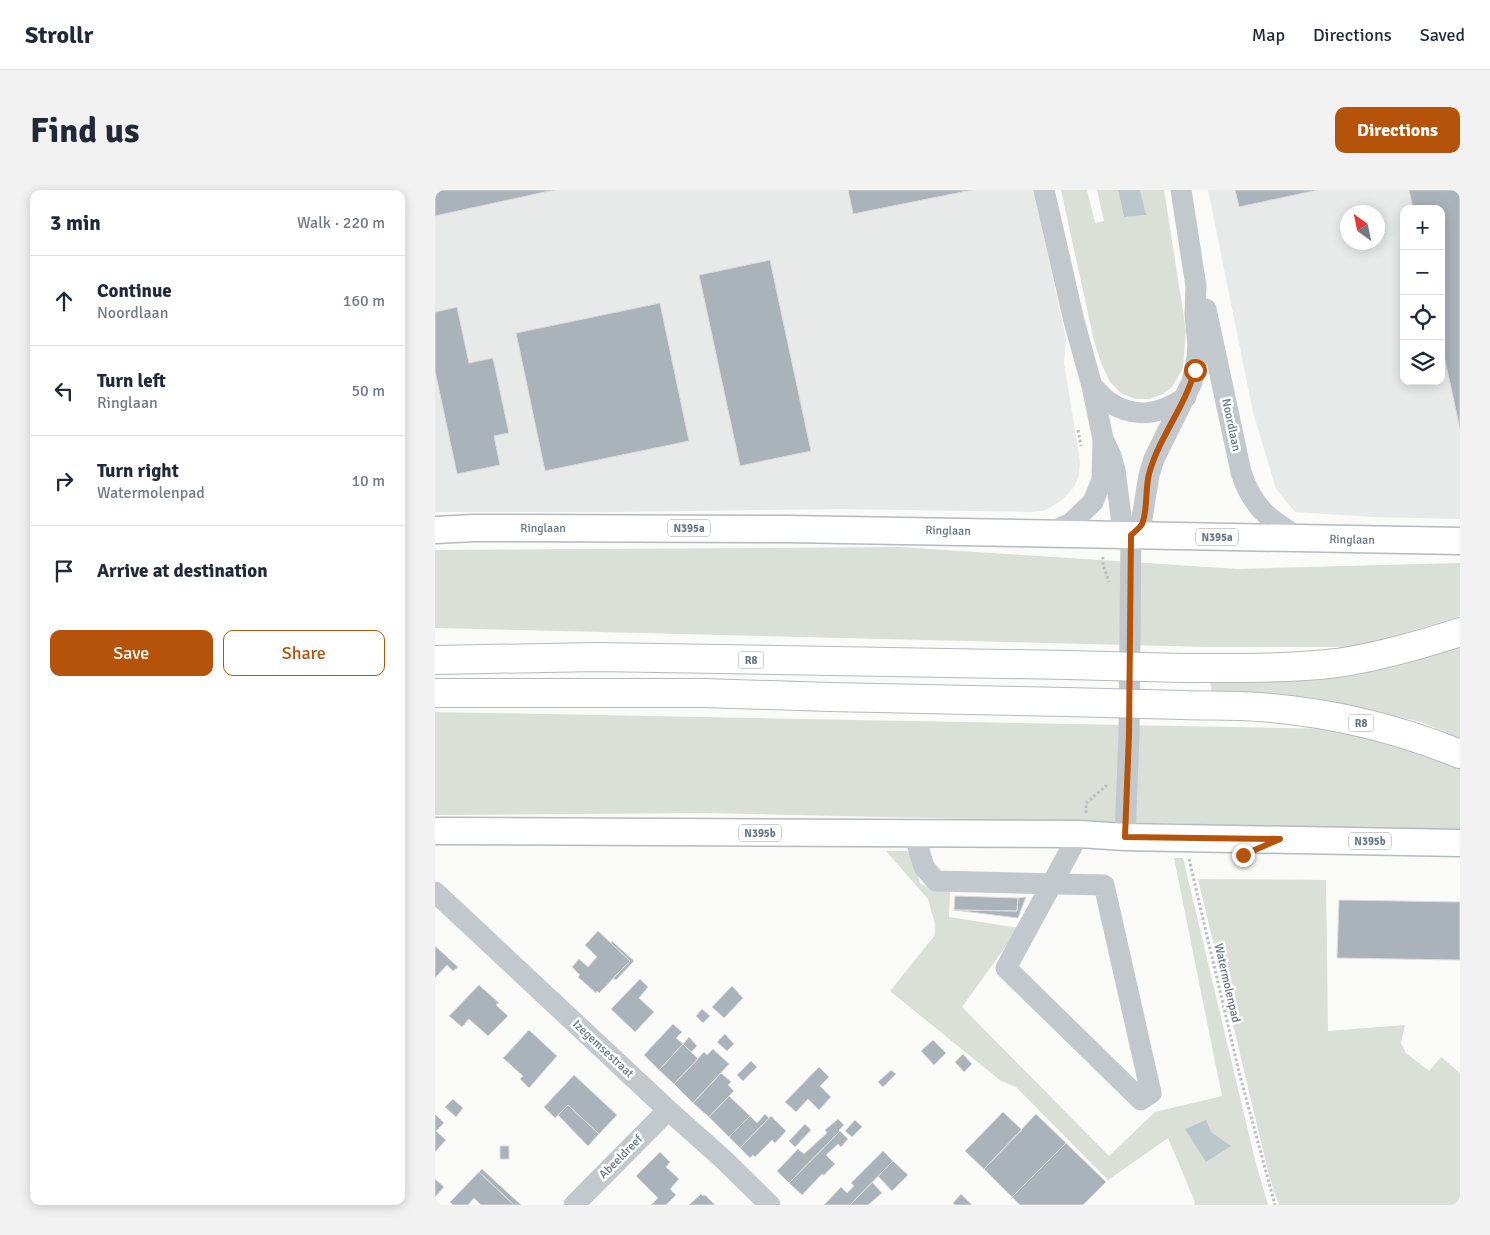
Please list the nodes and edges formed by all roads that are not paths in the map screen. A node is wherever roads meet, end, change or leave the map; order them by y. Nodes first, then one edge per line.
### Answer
1 (1044, 190) edge
2 (1181, 190) edge
3 (1197, 286) junction
4 (1092, 386) junction
5 (1186, 397) junction
6 (1103, 439) junction
7 (435, 530) edge
8 (1049, 533) junction
9 (1131, 535) junction
10 (1303, 540) junction
11 (1460, 541) edge
12 (1460, 632) edge
13 (435, 660) edge
14 (435, 693) edge
15 (1460, 754) edge
16 (435, 831) edge
17 (914, 833) junction
18 (1079, 834) junction
19 (1125, 837) junction
20 (1460, 843) edge
21 (1052, 885) junction
22 (435, 892) edge
23 (668, 1110) junction
24 (574, 1205) edge
25 (770, 1205) edge

1 - 4 street, Noordlaan
2 - 3 street, Noordlaan
3 - 5 street, Noordlaan
3 - 10 street, Noordlaan
4 - 5 street
4 - 6 street, Noordlaan
5 - 9 street, Noordlaan
6 - 8 street, Noordlaan
6 - 9 street, Noordlaan
7 - 8 main road, Ringlaan / N395a
8 - 9 main road, Ringlaan / N395a
9 - 10 main road, Ringlaan / N395a
9 - 19 street, Noordlaan
10 - 11 main road, Ringlaan / N395a
12 - 13 highway, R8, bridge
14 - 15 highway, R8, bridge
16 - 17 main road, N395b
17 - 18 main road, N395b
17 - 21 street
18 - 19 main road, N395b
18 - 21 street
19 - 20 main road, N395b
21 - 21 street
22 - 23 street, Izegemsestraat
23 - 24 street, Abeeldreef
23 - 25 street, Izegemsestraat

